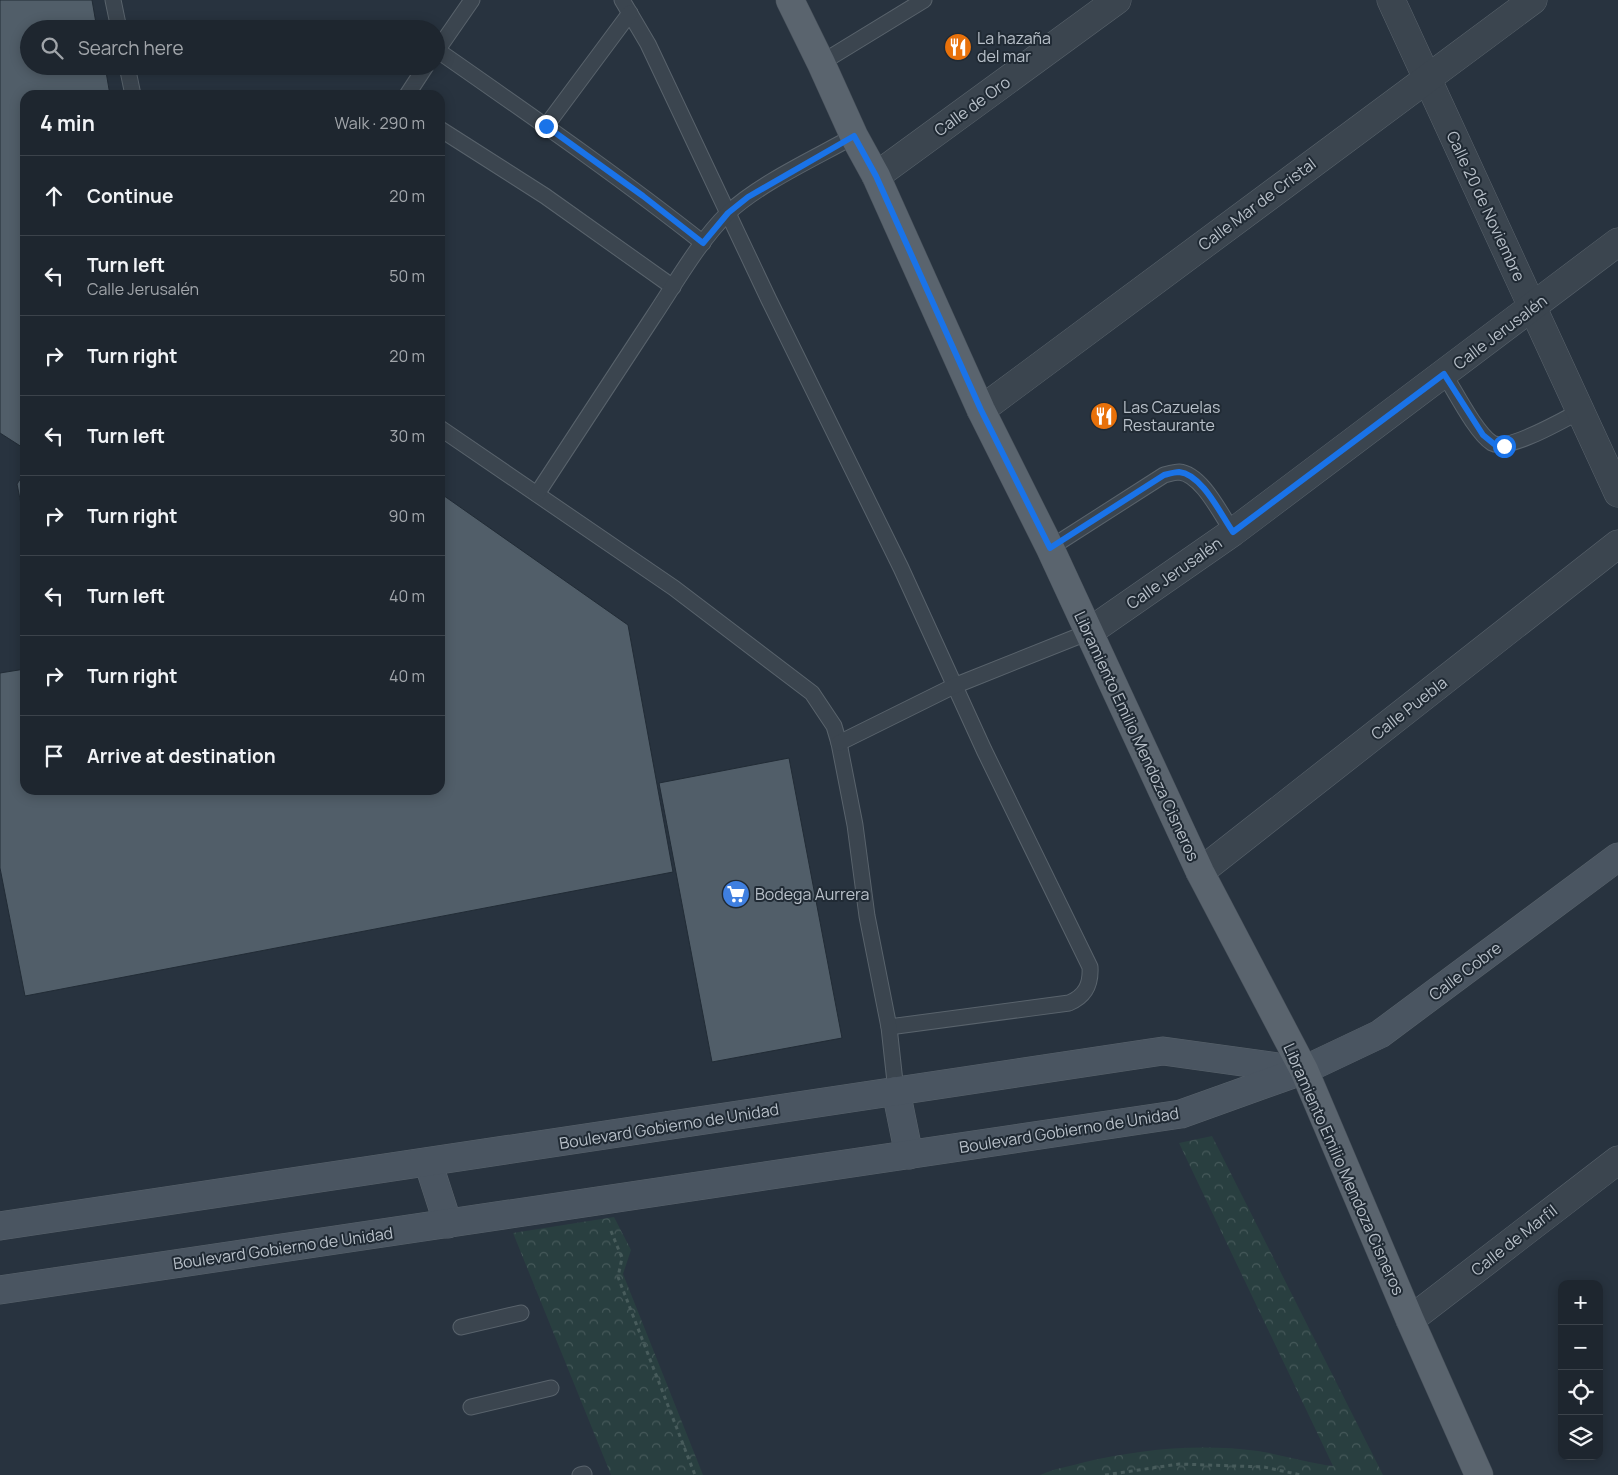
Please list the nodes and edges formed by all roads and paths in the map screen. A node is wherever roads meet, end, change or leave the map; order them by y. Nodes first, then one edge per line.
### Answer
1 (113, 0) edge
2 (472, 0) edge
3 (790, 0) edge
4 (924, 0) edge
5 (1117, 0) edge
6 (1391, 0) edge
7 (1534, 0) edge
8 (626, 6) edge
9 (117, 20) edge
10 (445, 39) edge
11 (445, 57) edge
12 (821, 63) junction
13 (129, 75) edge
14 (420, 75) edge
15 (1428, 78) junction
16 (132, 90) edge
17 (410, 90) edge
18 (546, 126) junction
19 (445, 132) edge
20 (854, 136) junction
21 (876, 176) junction
22 (728, 213) junction
23 (1618, 242) edge
24 (703, 243) junction
25 (673, 287) junction
26 (1533, 307) junction
27 (1444, 374) junction
28 (981, 410) junction
29 (1580, 411) junction
30 (445, 431) edge
31 (537, 494) junction
32 (1618, 494) edge
33 (1233, 532) junction
34 (1618, 544) edge
35 (1050, 548) junction
36 (1089, 632) junction
37 (954, 686) junction
38 (839, 743) junction
39 (1618, 857) edge
40 (1200, 872) junction
41 (889, 1027) junction
42 (1304, 1070) junction
43 (896, 1091) junction
44 (909, 1154) junction
45 (1618, 1160) edge
46 (428, 1162) junction
47 (448, 1224) junction
48 (0, 1226) edge
49 (610, 1230) dead end
50 (0, 1290) edge
51 (521, 1313) dead end
52 (1410, 1320) junction
53 (461, 1327) dead end
54 (551, 1388) dead end
55 (471, 1407) dead end
56 (695, 1475) edge
57 (1105, 1475) edge
58 (1301, 1475) edge
59 (1479, 1475) edge

1 - 9 lane
2 - 10 lane
3 - 12 main road, Libramiento Emilio Mendoza Cisneros
4 - 12 lane
5 - 21 street, Calle de Oro
6 - 15 street, Calle 20 de Noviembre
7 - 15 street, Calle Mar de Cristal
8 - 18 lane
8 - 22 lane
11 - 18 lane
12 - 20 main road, Libramiento Emilio Mendoza Cisneros
13 - 16 lane
14 - 17 lane
15 - 26 street, Calle 20 de Noviembre
15 - 28 street, Calle Mar de Cristal
18 - 24 lane
19 - 25 lane
20 - 21 main road, Libramiento Emilio Mendoza Cisneros
20 - 22 lane
21 - 28 main road, Libramiento Emilio Mendoza Cisneros
22 - 24 lane
22 - 37 lane
23 - 26 street, Calle Jerusalén
24 - 25 lane
25 - 31 lane
26 - 27 street, Calle Jerusalén
26 - 29 street, Calle 20 de Noviembre
27 - 29 lane
27 - 33 street, Calle Jerusalén
28 - 35 main road, Libramiento Emilio Mendoza Cisneros
29 - 32 street, Calle 20 de Noviembre
30 - 31 lane
31 - 38 lane
33 - 35 lane
33 - 36 street, Calle Jerusalén
34 - 40 street, Calle Puebla
35 - 36 main road, Libramiento Emilio Mendoza Cisneros
36 - 37 lane
36 - 40 main road, Libramiento Emilio Mendoza Cisneros
37 - 38 lane
37 - 41 lane
38 - 41 lane
39 - 42 street, Calle Cobre
40 - 42 main road, Libramiento Emilio Mendoza Cisneros
41 - 43 lane
42 - 43 street, Boulevard Gobierno de Unidad
42 - 44 street, Boulevard Gobierno de Unidad
42 - 52 main road, Libramiento Emilio Mendoza Cisneros
43 - 44 street
43 - 46 street, Boulevard Gobierno de Unidad
44 - 47 street, Boulevard Gobierno de Unidad
45 - 52 street, Calle de Marfil
46 - 47 street
46 - 48 street, Boulevard Gobierno de Unidad
47 - 50 street, Boulevard Gobierno de Unidad
49 - 56 path
51 - 53 lane
52 - 59 main road, Libramiento Emilio Mendoza Cisneros
54 - 55 lane
57 - 58 path

